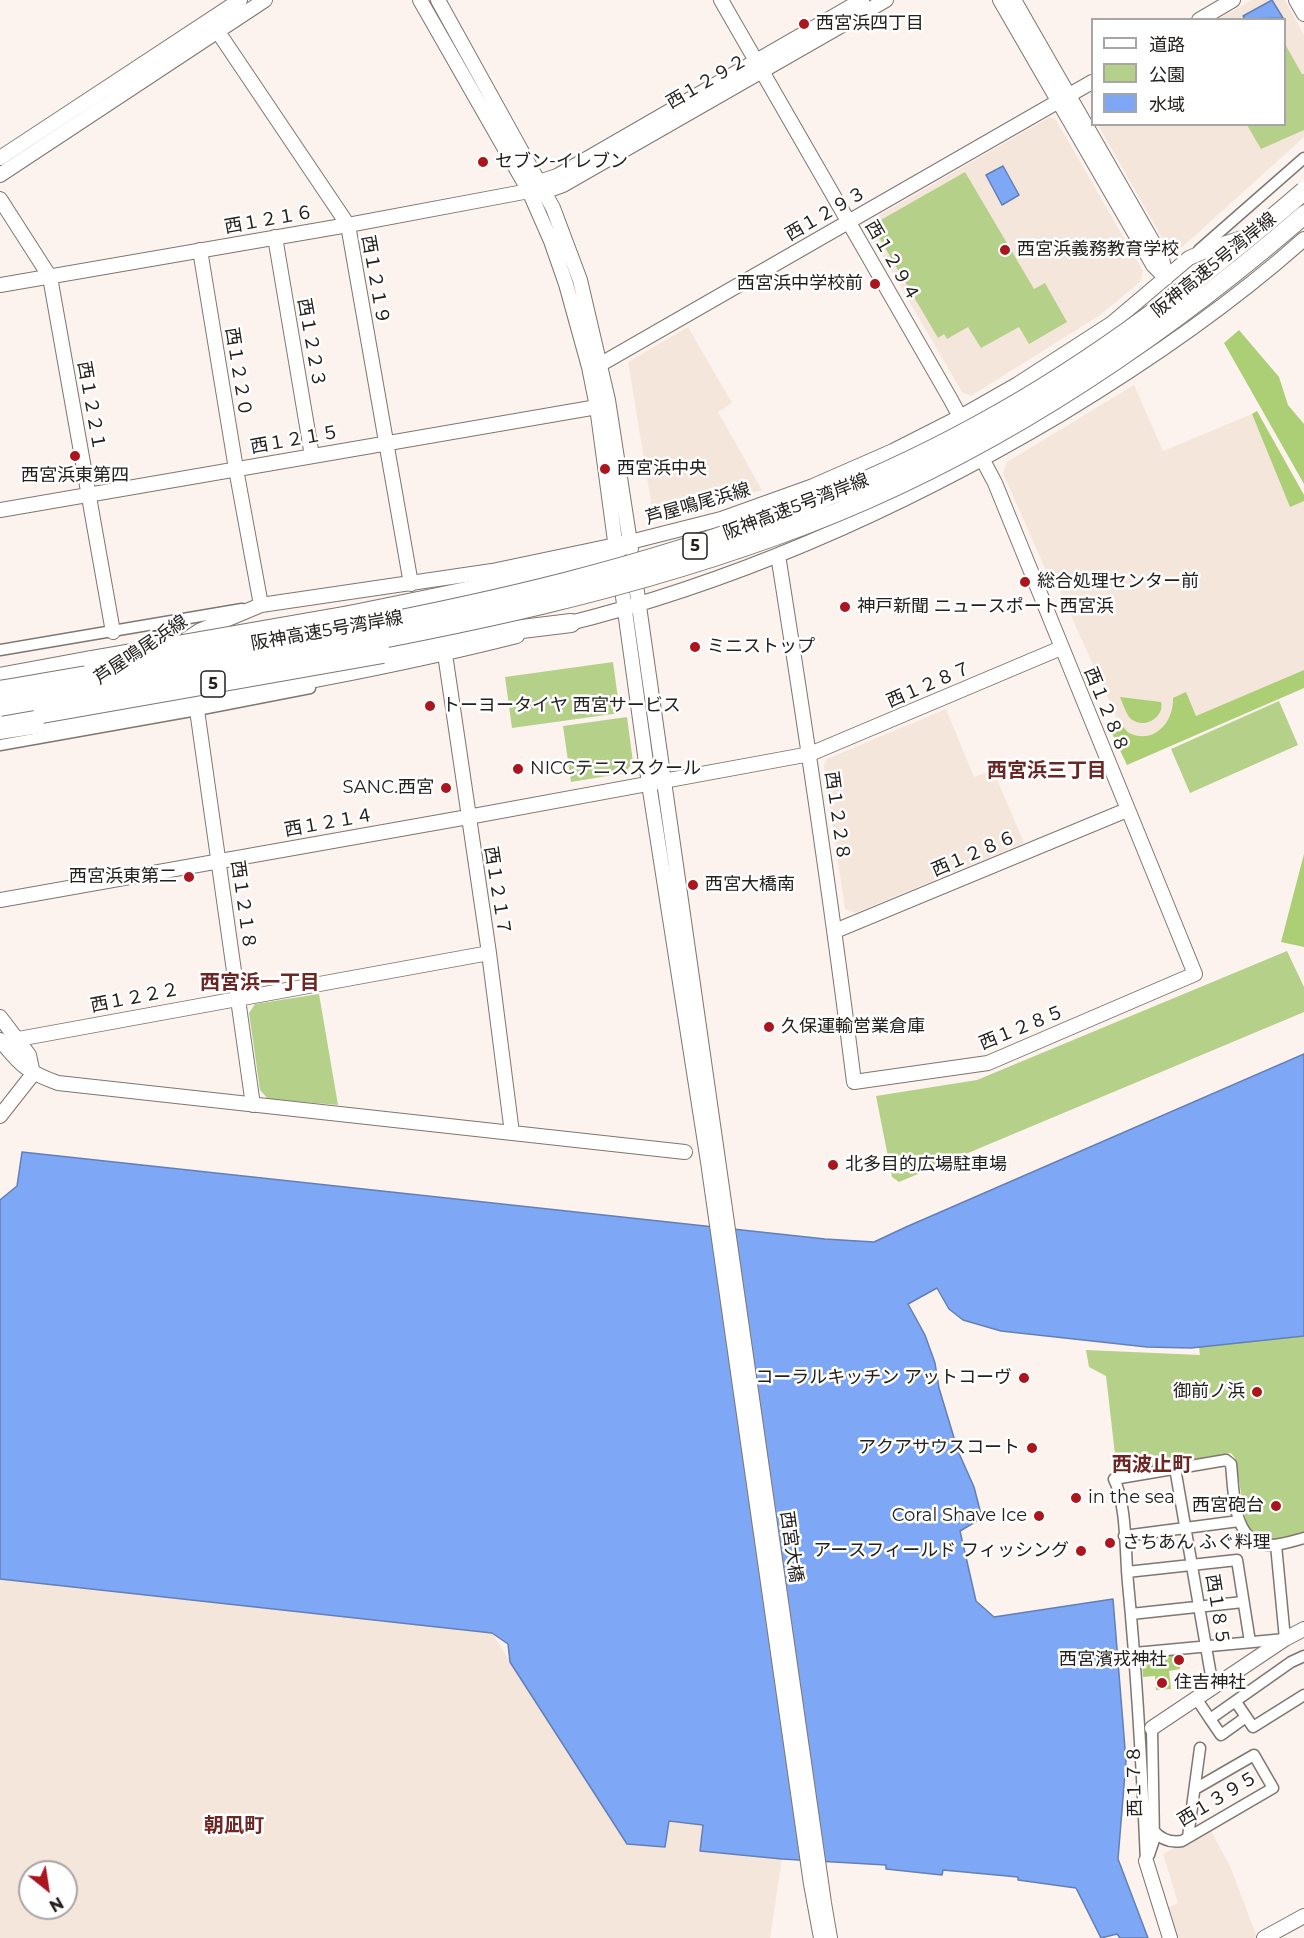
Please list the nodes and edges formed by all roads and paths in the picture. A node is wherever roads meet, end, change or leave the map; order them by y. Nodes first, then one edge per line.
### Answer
1 (240, 0) edge
2 (266, 0) edge
3 (420, 0) edge
4 (722, 0) edge
5 (862, 0) edge
6 (886, 0) edge
7 (1000, 0) edge
8 (1014, 0) edge
9 (1233, 0) edge
10 (1296, 0) edge
11 (440, 1) edge
12 (1304, 14) edge
13 (1202, 18) edge
14 (210, 20) junction
15 (218, 32) junction
16 (760, 66) junction
17 (1091, 83) edge
18 (1064, 98) junction
19 (0, 158) edge
20 (1304, 158) edge
21 (0, 175) edge
22 (537, 188) junction
23 (1304, 191) edge
24 (0, 199) edge
25 (1304, 215) edge
26 (1304, 219) edge
27 (849, 222) junction
28 (348, 225) junction
29 (275, 237) junction
30 (1304, 239) edge
31 (1304, 246) edge
32 (200, 250) junction
33 (1189, 258) junction
34 (1278, 262) junction
35 (50, 277) junction
36 (1166, 278) junction
37 (0, 285) edge
38 (1196, 327) junction
39 (601, 364) junction
40 (597, 407) junction
41 (960, 417) junction
42 (385, 442) junction
43 (312, 456) junction
44 (983, 459) junction
45 (236, 469) junction
46 (88, 495) junction
47 (0, 510) edge
48 (620, 546) junction
49 (778, 555) junction
50 (411, 584) junction
51 (261, 605) junction
52 (632, 607) junction
53 (571, 623) junction
54 (113, 632) junction
55 (1061, 648) junction
56 (0, 650) edge
57 (445, 654) junction
58 (346, 673) junction
59 (0, 677) edge
60 (0, 690) edge
61 (0, 707) edge
62 (197, 710) junction
63 (0, 720) edge
64 (59, 722) junction
65 (0, 732) edge
66 (0, 745) edge
67 (810, 754) junction
68 (664, 782) junction
69 (649, 784) junction
70 (1127, 810) junction
71 (468, 818) junction
72 (218, 861) junction
73 (0, 900) edge
74 (835, 931) junction
75 (489, 953) junction
76 (1195, 974) joint
77 (239, 997) junction
78 (0, 1017) edge
79 (18, 1039) junction
80 (1, 1041) edge
81 (33, 1074) junction
82 (854, 1082) joint
83 (253, 1105) junction
84 (0, 1116) edge
85 (512, 1133) junction
86 (685, 1152) dead end
87 (712, 1161) junction
88 (1175, 1468) junction
89 (1239, 1521) junction
90 (1186, 1528) junction
91 (1124, 1536) junction
92 (1304, 1538) edge
93 (1276, 1545) junction
94 (1193, 1566) junction
95 (1127, 1572) junction
96 (1243, 1602) junction
97 (1200, 1606) junction
98 (1131, 1614) junction
99 (1303, 1632) edge
100 (1286, 1639) junction
101 (1250, 1642) junction
102 (1206, 1647) junction
103 (1136, 1653) junction
104 (1304, 1656) edge
105 (1213, 1687) junction
106 (1304, 1695) edge
107 (1196, 1698) junction
108 (1236, 1702) junction
109 (1246, 1717) junction
110 (1210, 1719) junction
111 (1152, 1728) joint
112 (1200, 1748) dead end
113 (1195, 1789) junction
114 (1154, 1831) junction
115 (1188, 1837) junction
116 (1146, 1861) junction
117 (1304, 1916) edge
118 (820, 1938) edge
119 (830, 1938) edge
120 (1170, 1938) edge
121 (1264, 1938) edge

1 - 14 street
2 - 15 street
3 - 22 street
4 - 16 street, 西１２９４
5 - 16 street, 西１２９２
6 - 16 street, 西１２９２
7 - 18 street
8 - 18 street
9 - 13 street
10 - 12 street
11 - 22 street
14 - 15 street, 西１２１９
14 - 19 street
15 - 21 street
15 - 28 street, 西１２１９
16 - 22 street, 西１２９２
16 - 27 street, 西１２９４
17 - 18 street, 西１２９３
18 - 27 street, 西１２９３
18 - 36 street
20 - 33 street
22 - 28 street, 西１２１６
22 - 39 street
22 - 40 street
23 - 60 highway, 阪神高速5号湾岸線 / 5, bridge
24 - 35 street, 西１２２１
25 - 61 highway, 阪神高速5号湾岸線 / 5, bridge
26 - 33 street, 芦屋鳴尾浜線
27 - 39 street, 西１２９３
27 - 41 street, 西１２９４
28 - 29 street, 西１２１６
28 - 42 street, 西１２１９
29 - 32 street, 西１２１６
29 - 43 street, 西１２２３
30 - 34 street, 芦屋鳴尾浜線
31 - 34 street
32 - 35 street, 西１２１６
32 - 45 street, 西１２２０
33 - 36 street, 芦屋鳴尾浜線
34 - 38 street, 芦屋鳴尾浜線
35 - 37 street, 西１２１６
35 - 46 street, 西１２２１
36 - 38 street
36 - 41 street, 芦屋鳴尾浜線
38 - 44 street, 芦屋鳴尾浜線
39 - 48 street
40 - 42 street, 西１２１５
40 - 48 street
41 - 44 street, 西１２９４
41 - 48 street, 芦屋鳴尾浜線
42 - 43 street, 西１２１５
42 - 50 street, 西１２１９
43 - 45 street, 西１２１５
44 - 49 street, 芦屋鳴尾浜線
44 - 55 street, 西１２８８
45 - 46 street, 西１２１５
45 - 51 street, 西１２２０
46 - 47 street, 西１２１５
46 - 54 street, 西１２２１
48 - 50 street, 芦屋鳴尾浜線
48 - 52 street
48 - 59 highway, bridge
49 - 52 street, 芦屋鳴尾浜線
49 - 67 street, 西１２２８
50 - 51 street, 芦屋鳴尾浜線
51 - 54 street
51 - 64 street, 芦屋鳴尾浜線
52 - 53 street, 芦屋鳴尾浜線
52 - 68 street
52 - 69 street
53 - 57 street, 芦屋鳴尾浜線
53 - 63 highway, 5, bridge
54 - 56 street
55 - 67 street, 西１２８７
55 - 70 street, 西１２８８
57 - 58 street, 芦屋鳴尾浜線
57 - 71 street, 西１２１７
58 - 62 street
58 - 64 street, 芦屋鳴尾浜線
62 - 66 street
62 - 72 street, 西１２１８
64 - 65 street, 芦屋鳴尾浜線
67 - 68 street, 西１２８７
67 - 74 street, 西１２２８
68 - 69 street, 西１２１４
68 - 87 street
69 - 71 street, 西１２１４
69 - 87 street
70 - 74 street, 西１２８６
70 - 76 street, 西１２８８
71 - 72 street, 西１２１４
71 - 75 street, 西１２１７
72 - 73 street, 西１２１４
72 - 77 street, 西１２１８
74 - 82 street, 西１２２８
75 - 77 street, 西１２２２
75 - 85 street, 西１２１７
76 - 82 street, 西１２８５
77 - 79 street, 西１２２２
77 - 83 street, 西１２１８
78 - 79 street
79 - 80 street, 西１２２２
79 - 81 street
80 - 81 street
81 - 83 street
81 - 84 street
83 - 85 street
85 - 86 street
87 - 118 street, 西宮大橋
87 - 119 street, 西宮大橋
88 - 89 street
88 - 90 street, 西１８５
88 - 91 street
89 - 90 street
89 - 93 street
90 - 91 street
90 - 94 street, 西１８５
91 - 95 street
92 - 93 street
93 - 100 street
94 - 95 street
94 - 96 street
94 - 97 street, 西１８５
95 - 98 street
96 - 97 street
96 - 101 street
97 - 98 street
97 - 102 street, 西１８５
98 - 103 street
99 - 100 street, 西１７８
100 - 101 street
100 - 105 street, 西１７８
101 - 102 street
102 - 103 street
102 - 105 street, 西１８５
103 - 116 street
104 - 108 street
105 - 107 street, 西１７８
106 - 109 street
107 - 110 street
107 - 111 street, 西１７８
108 - 109 street
108 - 110 street
109 - 110 street
111 - 114 street, 西１７８
112 - 113 street
113 - 115 street
113 - 115 street, 西１３９５
114 - 115 street, 西１３９５
114 - 116 street, 西１７８
116 - 120 street
117 - 121 street

